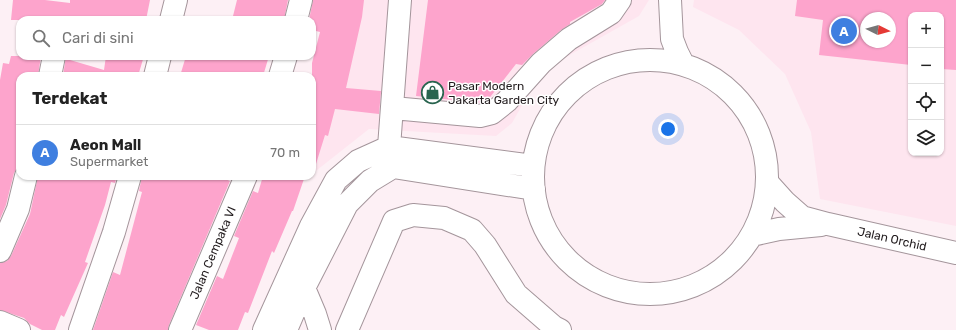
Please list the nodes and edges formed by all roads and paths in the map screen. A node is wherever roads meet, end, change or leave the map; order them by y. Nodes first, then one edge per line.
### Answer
1 (176, 0) edge
2 (301, 0) edge
3 (400, 0) edge
4 (620, 0) edge
5 (670, 0) edge
6 (172, 16) edge
7 (297, 16) edge
8 (647, 59) junction
9 (53, 60) edge
10 (159, 60) edge
11 (285, 60) edge
12 (683, 64) junction
13 (51, 72) edge
14 (156, 72) edge
15 (281, 72) edge
16 (393, 108) junction
17 (391, 157) junction
18 (533, 166) junction
19 (25, 180) edge
20 (129, 180) edge
21 (244, 180) edge
22 (767, 182) junction
23 (534, 190) junction
24 (828, 224) junction
25 (752, 235) junction
26 (0, 251) edge
27 (956, 253) edge
28 (304, 288) junction
29 (0, 322) edge
30 (19, 330) edge
31 (80, 330) edge
32 (180, 330) edge
33 (264, 330) edge
34 (286, 330) edge
35 (320, 330) edge
36 (347, 330) edge
37 (560, 330) edge

1 - 6 street
2 - 7 street
3 - 16 street
4 - 16 street
5 - 8 street
5 - 12 street
8 - 12 street
8 - 18 street
9 - 13 street
10 - 14 street
11 - 15 street
12 - 22 street
16 - 17 street
17 - 18 street
17 - 23 street
17 - 28 street
17 - 33 street
18 - 23 street
19 - 26 street
20 - 31 street
21 - 32 street, Jalan Cempaka VI
22 - 24 street, Jalan Orchid
22 - 25 street
23 - 25 street
24 - 25 street
24 - 27 street, Jalan Orchid
28 - 34 street
28 - 35 street
29 - 30 street
36 - 37 street

